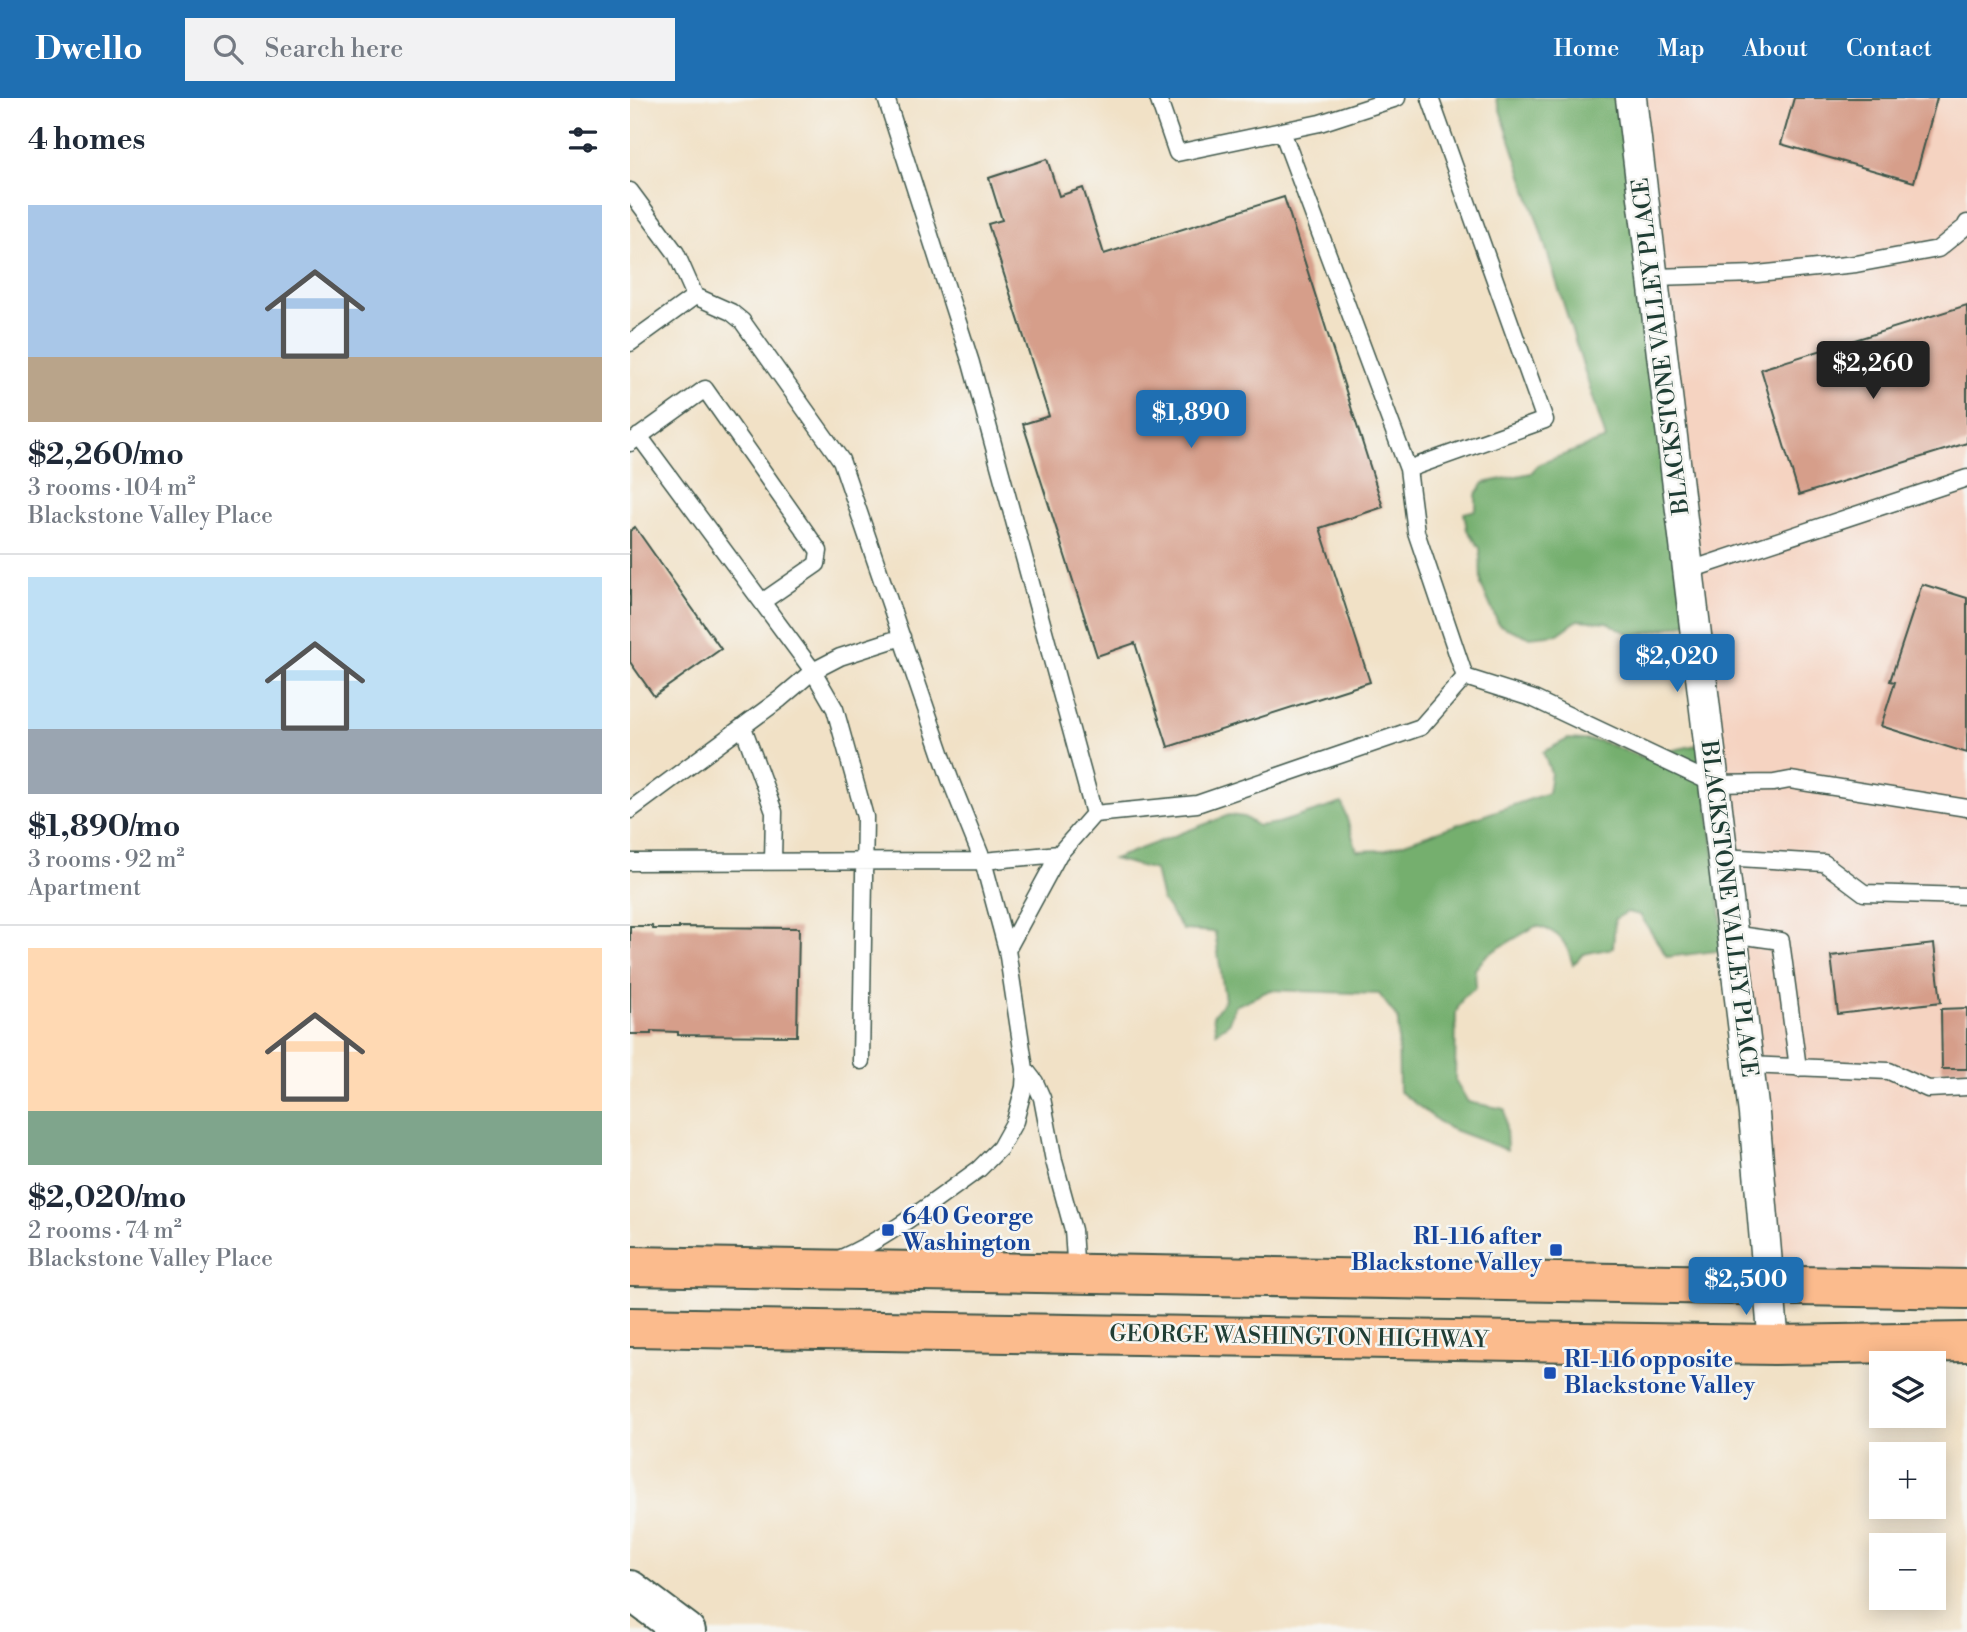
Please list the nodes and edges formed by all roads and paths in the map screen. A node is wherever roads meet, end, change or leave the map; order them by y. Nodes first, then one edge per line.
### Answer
1 (886, 98) edge
2 (1158, 98) edge
3 (1397, 98) edge
4 (1430, 98) edge
5 (1631, 98) edge
6 (1282, 131) junction
7 (630, 191) edge
8 (1966, 225) edge
9 (1654, 277) junction
10 (695, 296) junction
11 (630, 343) edge
12 (635, 439) edge
13 (1408, 469) junction
14 (1967, 478) edge
15 (1687, 571) junction
16 (762, 602) junction
17 (902, 637) junction
18 (813, 671) junction
19 (1465, 677) junction
20 (743, 727) junction
21 (1714, 784) junction
22 (1967, 808) edge
23 (630, 810) edge
24 (1094, 814) junction
25 (1059, 854) junction
26 (1723, 857) junction
27 (864, 860) junction
28 (983, 860) junction
29 (773, 861) junction
30 (630, 862) edge
31 (1967, 896) edge
32 (1731, 934) junction
33 (1007, 950) junction
34 (861, 1061) dead end
35 (1748, 1065) junction
36 (1798, 1068) junction
37 (1026, 1069) junction
38 (1967, 1087) edge
39 (630, 1266) edge
40 (809, 1269) junction
41 (1076, 1274) junction
42 (1769, 1285) junction
43 (1967, 1289) edge
44 (630, 1327) edge
45 (1075, 1334) junction
46 (1967, 1342) edge
47 (1774, 1345) junction
48 (630, 1590) edge
49 (686, 1632) edge

1 - 24 lane
2 - 6 lane
3 - 6 lane
4 - 13 lane
5 - 9 street, BLACKSTONE VALLEY PLACE
6 - 13 lane
7 - 10 lane
8 - 9 lane
9 - 15 street, BLACKSTONE VALLEY PLACE
10 - 11 lane
10 - 17 lane
12 - 16 lane
12 - 16 lane
13 - 19 lane
14 - 15 lane
15 - 21 street, BLACKSTONE VALLEY PLACE
16 - 18 lane
17 - 18 lane
17 - 28 lane
18 - 20 lane
18 - 27 lane
19 - 21 lane
19 - 24 lane
20 - 23 lane
20 - 29 lane
21 - 22 lane
21 - 26 street, BLACKSTONE VALLEY PLACE
24 - 25 lane
25 - 28 lane
25 - 33 lane
26 - 31 lane
26 - 32 street, BLACKSTONE VALLEY PLACE
27 - 28 lane
27 - 29 lane
27 - 34 lane
28 - 33 lane
29 - 30 lane
32 - 35 street, BLACKSTONE VALLEY PLACE
32 - 36 lane
33 - 37 lane
35 - 36 lane
35 - 42 street, BLACKSTONE VALLEY PLACE
36 - 38 lane
37 - 40 lane
37 - 41 lane
39 - 40 main road
40 - 41 main road
41 - 42 main road
41 - 45 main road
42 - 43 main road
42 - 47 street, BLACKSTONE VALLEY PLACE
44 - 45 main road, GEORGE WASHINGTON HIGHWAY
45 - 47 main road, GEORGE WASHINGTON HIGHWAY
46 - 47 main road, GEORGE WASHINGTON HIGHWAY
48 - 49 street

